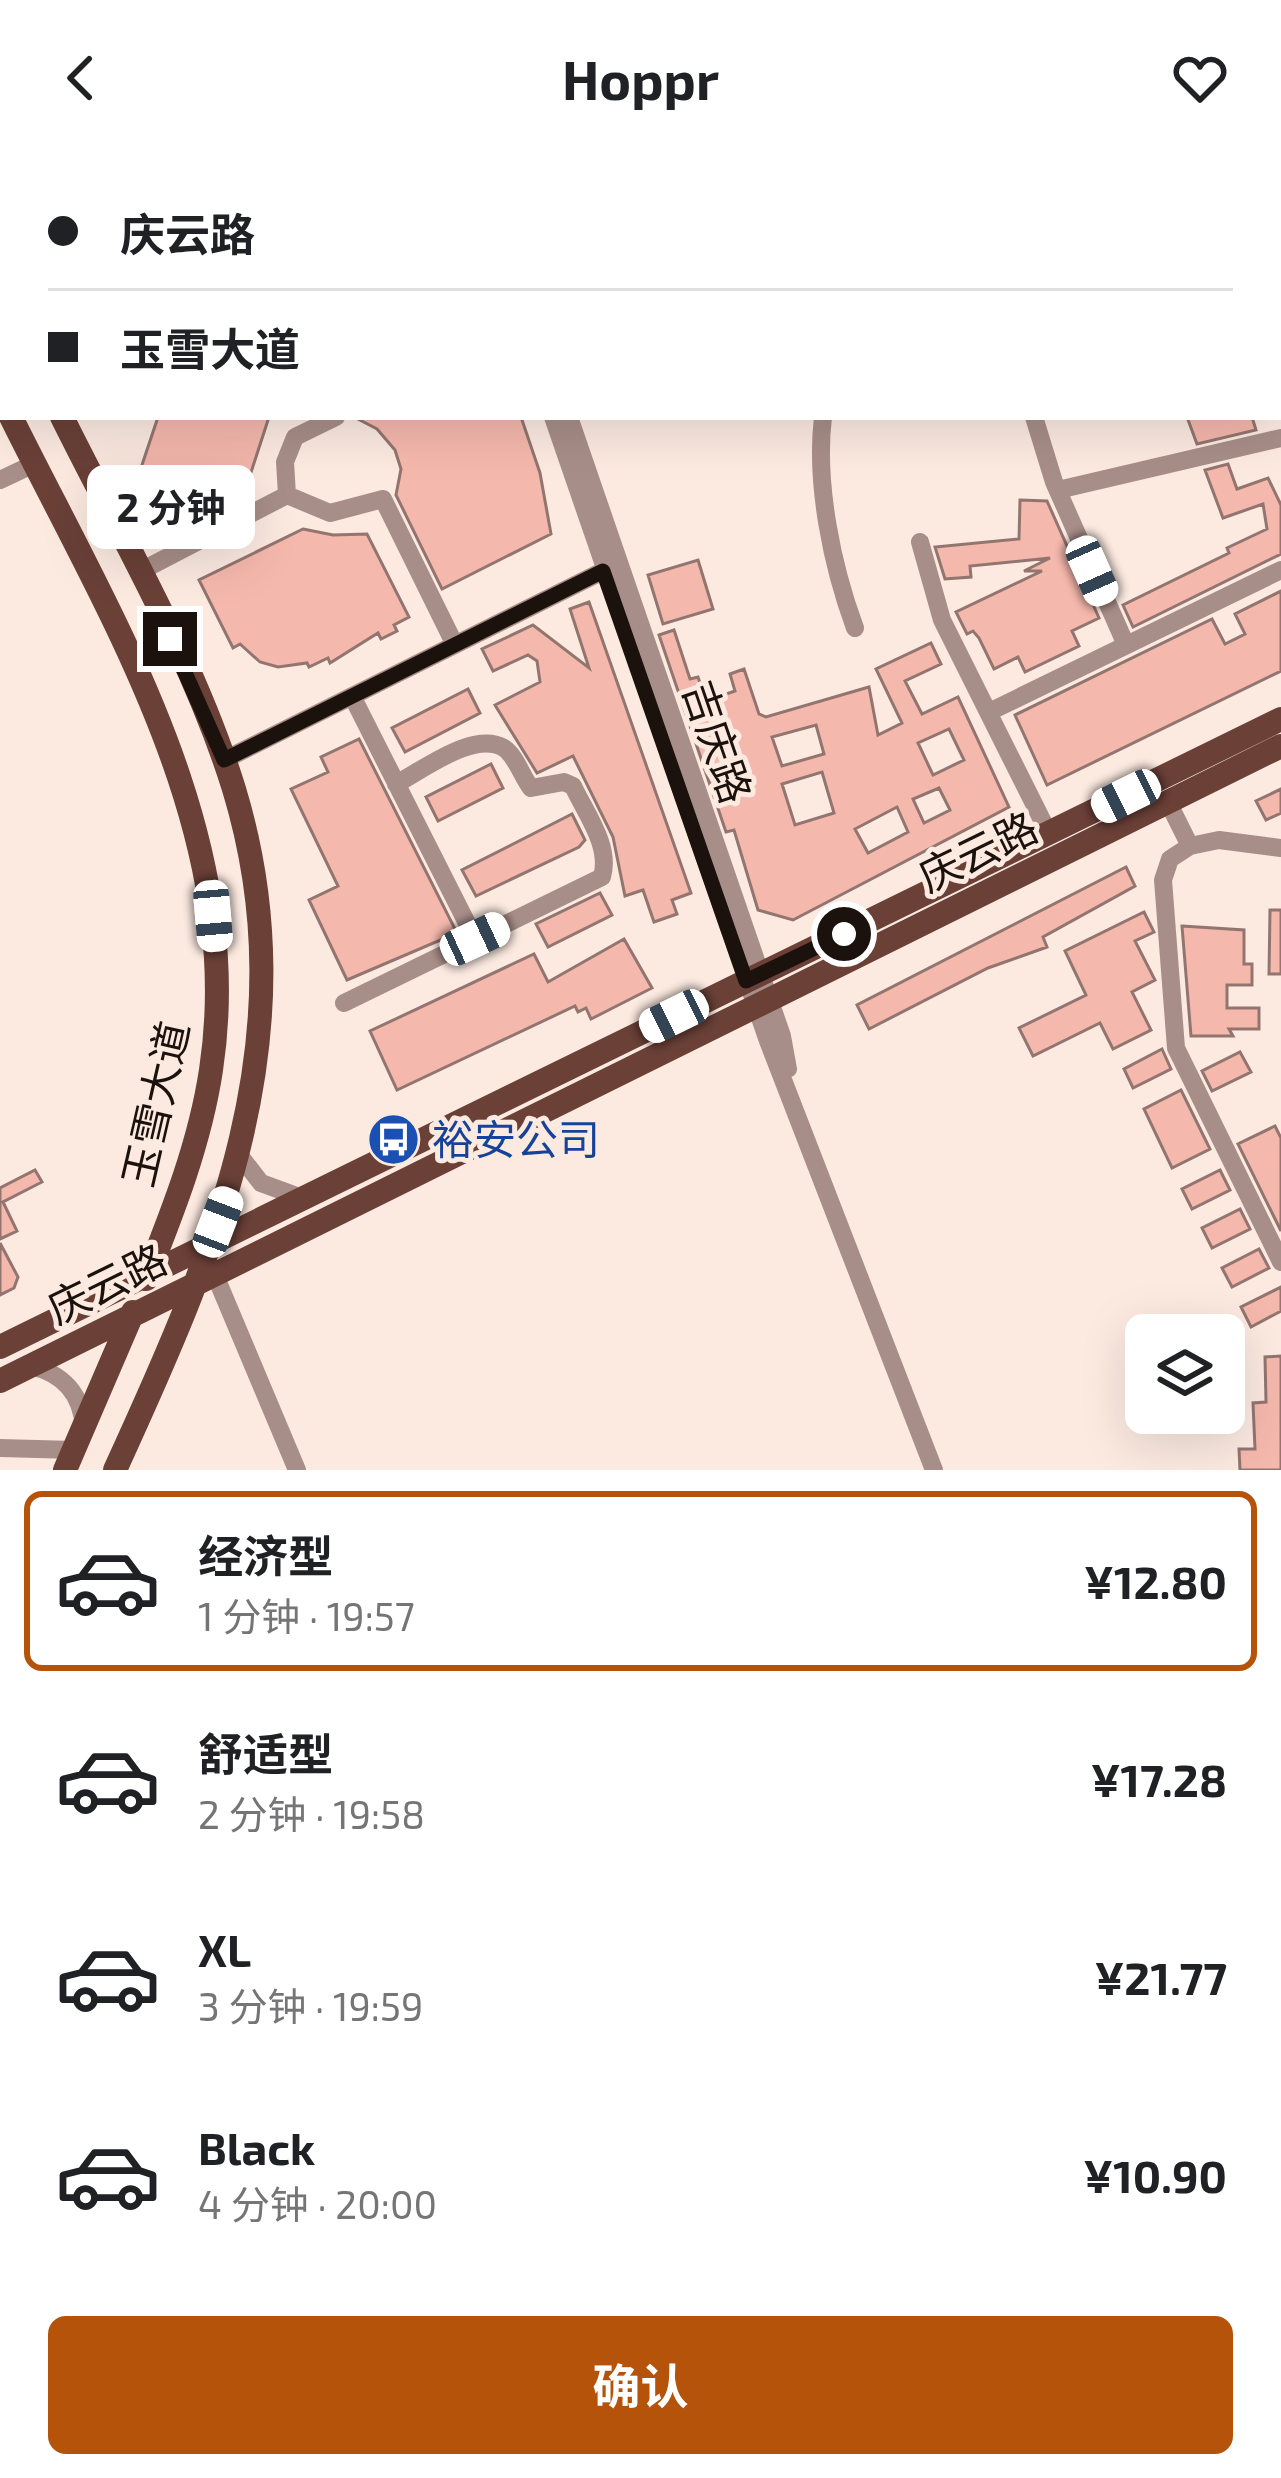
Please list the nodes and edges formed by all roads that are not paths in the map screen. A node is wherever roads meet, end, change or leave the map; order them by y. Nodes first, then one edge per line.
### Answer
1 (12, 420) edge
2 (63, 420) edge
3 (330, 420) edge
4 (554, 420) edge
5 (570, 420) edge
6 (823, 420) edge
7 (1035, 420) edge
8 (1281, 434) edge
9 (34, 464) junction
10 (0, 480) edge
11 (1058, 490) junction
12 (287, 495) junction
13 (920, 542) dead end
14 (1281, 570) edge
15 (603, 571) junction
16 (139, 572) junction
17 (855, 628) dead end
18 (455, 645) junction
19 (1126, 645) junction
20 (352, 696) junction
21 (988, 712) junction
22 (1281, 719) edge
23 (1281, 746) edge
24 (224, 760) junction
25 (396, 784) junction
26 (1168, 802) junction
27 (1049, 834) junction
28 (1190, 846) junction
29 (1281, 848) edge
30 (475, 939) junction
31 (753, 978) junction
32 (344, 1003) dead end
33 (763, 1003) junction
34 (240, 1156) junction
35 (302, 1198) junction
36 (208, 1245) junction
37 (1281, 1262) edge
38 (148, 1275) junction
39 (204, 1280) junction
40 (131, 1316) junction
41 (0, 1347) edge
42 (30, 1366) junction
43 (0, 1381) edge
44 (0, 1448) edge
45 (74, 1450) edge
46 (22, 1451) junction
47 (12, 1470) edge
48 (116, 1470) edge
49 (297, 1470) edge
50 (934, 1470) edge

1 - 9 main road, 玉雪大道
2 - 16 main road, 玉雪大道
3 - 12 street
4 - 15 street, 吉庆路
5 - 31 street, 吉庆路
6 - 17 street
7 - 11 street
8 - 11 street
9 - 10 street
9 - 38 main road, 玉雪大道
11 - 19 street
12 - 16 street
12 - 18 street
13 - 21 street
14 - 19 street
15 - 18 street
15 - 31 street, 吉庆路
16 - 24 main road, 玉雪大道
18 - 20 street
19 - 21 street
20 - 24 street
20 - 25 street
21 - 27 street
22 - 27 main road, 庆云路
23 - 26 main road, 庆云路
24 - 34 main road, 玉雪大道
25 - 30 street
25 - 30 street
26 - 28 street
26 - 33 main road, 庆云路
27 - 31 main road, 庆云路
28 - 29 street
28 - 37 street
30 - 32 street
31 - 33 street, 吉庆路
31 - 35 main road, 庆云路
33 - 39 main road, 庆云路
33 - 50 street, 吉庆路
34 - 35 street
34 - 36 main road, 玉雪大道
35 - 36 main road, 庆云路
36 - 38 main road, 庆云路
36 - 39 main road, 玉雪大道
38 - 40 main road, 玉雪大道
38 - 41 main road, 庆云路
39 - 40 main road, 庆云路
39 - 48 main road, 玉雪大道
39 - 49 street
40 - 42 main road, 庆云路
40 - 45 main road, 玉雪大道
42 - 43 main road, 庆云路
42 - 45 street
44 - 46 street
45 - 46 street
46 - 47 street

